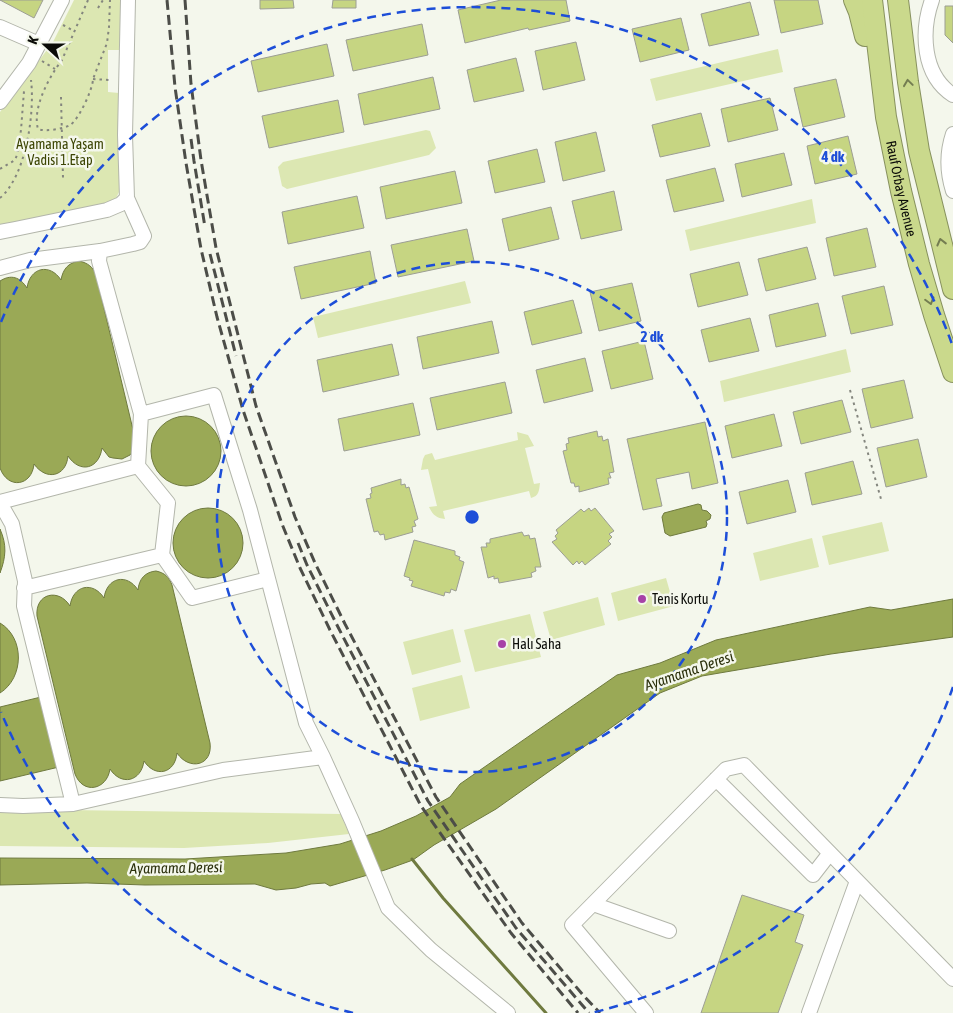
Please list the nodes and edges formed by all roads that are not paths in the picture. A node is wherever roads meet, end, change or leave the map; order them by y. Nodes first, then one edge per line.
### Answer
1 (62, 0) edge
2 (128, 0) edge
3 (854, 0) edge
4 (872, 0) edge
5 (932, 0) edge
6 (900, 4) edge
7 (0, 27) edge
8 (39, 44) junction
9 (953, 95) edge
10 (0, 102) edge
11 (886, 117) junction
12 (953, 134) edge
13 (953, 191) edge
14 (127, 198) junction
15 (0, 232) edge
16 (100, 251) junction
17 (0, 268) edge
18 (953, 289) edge
19 (953, 372) edge
20 (141, 414) junction
21 (138, 466) junction
22 (0, 503) edge
23 (162, 555) junction
24 (268, 579) junction
25 (24, 588) junction
26 (323, 756) junction
27 (716, 780) junction
28 (73, 804) junction
29 (0, 805) edge
30 (830, 854) junction
31 (857, 881) junction
32 (593, 904) junction
33 (669, 931) dead end
34 (953, 980) edge
35 (508, 1013) edge
36 (646, 1013) edge
37 (809, 1013) edge

1 - 8 street
2 - 14 street
3 - 11 highway
4 - 11 highway, Rauf Orbay Avenue
5 - 9 street
18 -> 6 highway, Rauf Orbay Avenue
7 - 8 street
8 - 10 street
11 -> 19 highway, Rauf Orbay Avenue
12 - 13 street
14 - 15 street
14 - 16 street
16 - 17 street
16 - 20 street
20 - 21 street
20 - 24 street
21 - 22 street
21 - 23 street
22 - 25 street
23 - 24 street
23 - 25 street
24 - 26 street
25 - 28 street
26 - 28 street
26 - 35 street
27 - 30 street
27 - 30 street
27 - 32 street
28 - 29 street
30 - 31 street
31 - 34 street
31 - 37 street
32 - 33 street
32 - 36 street

